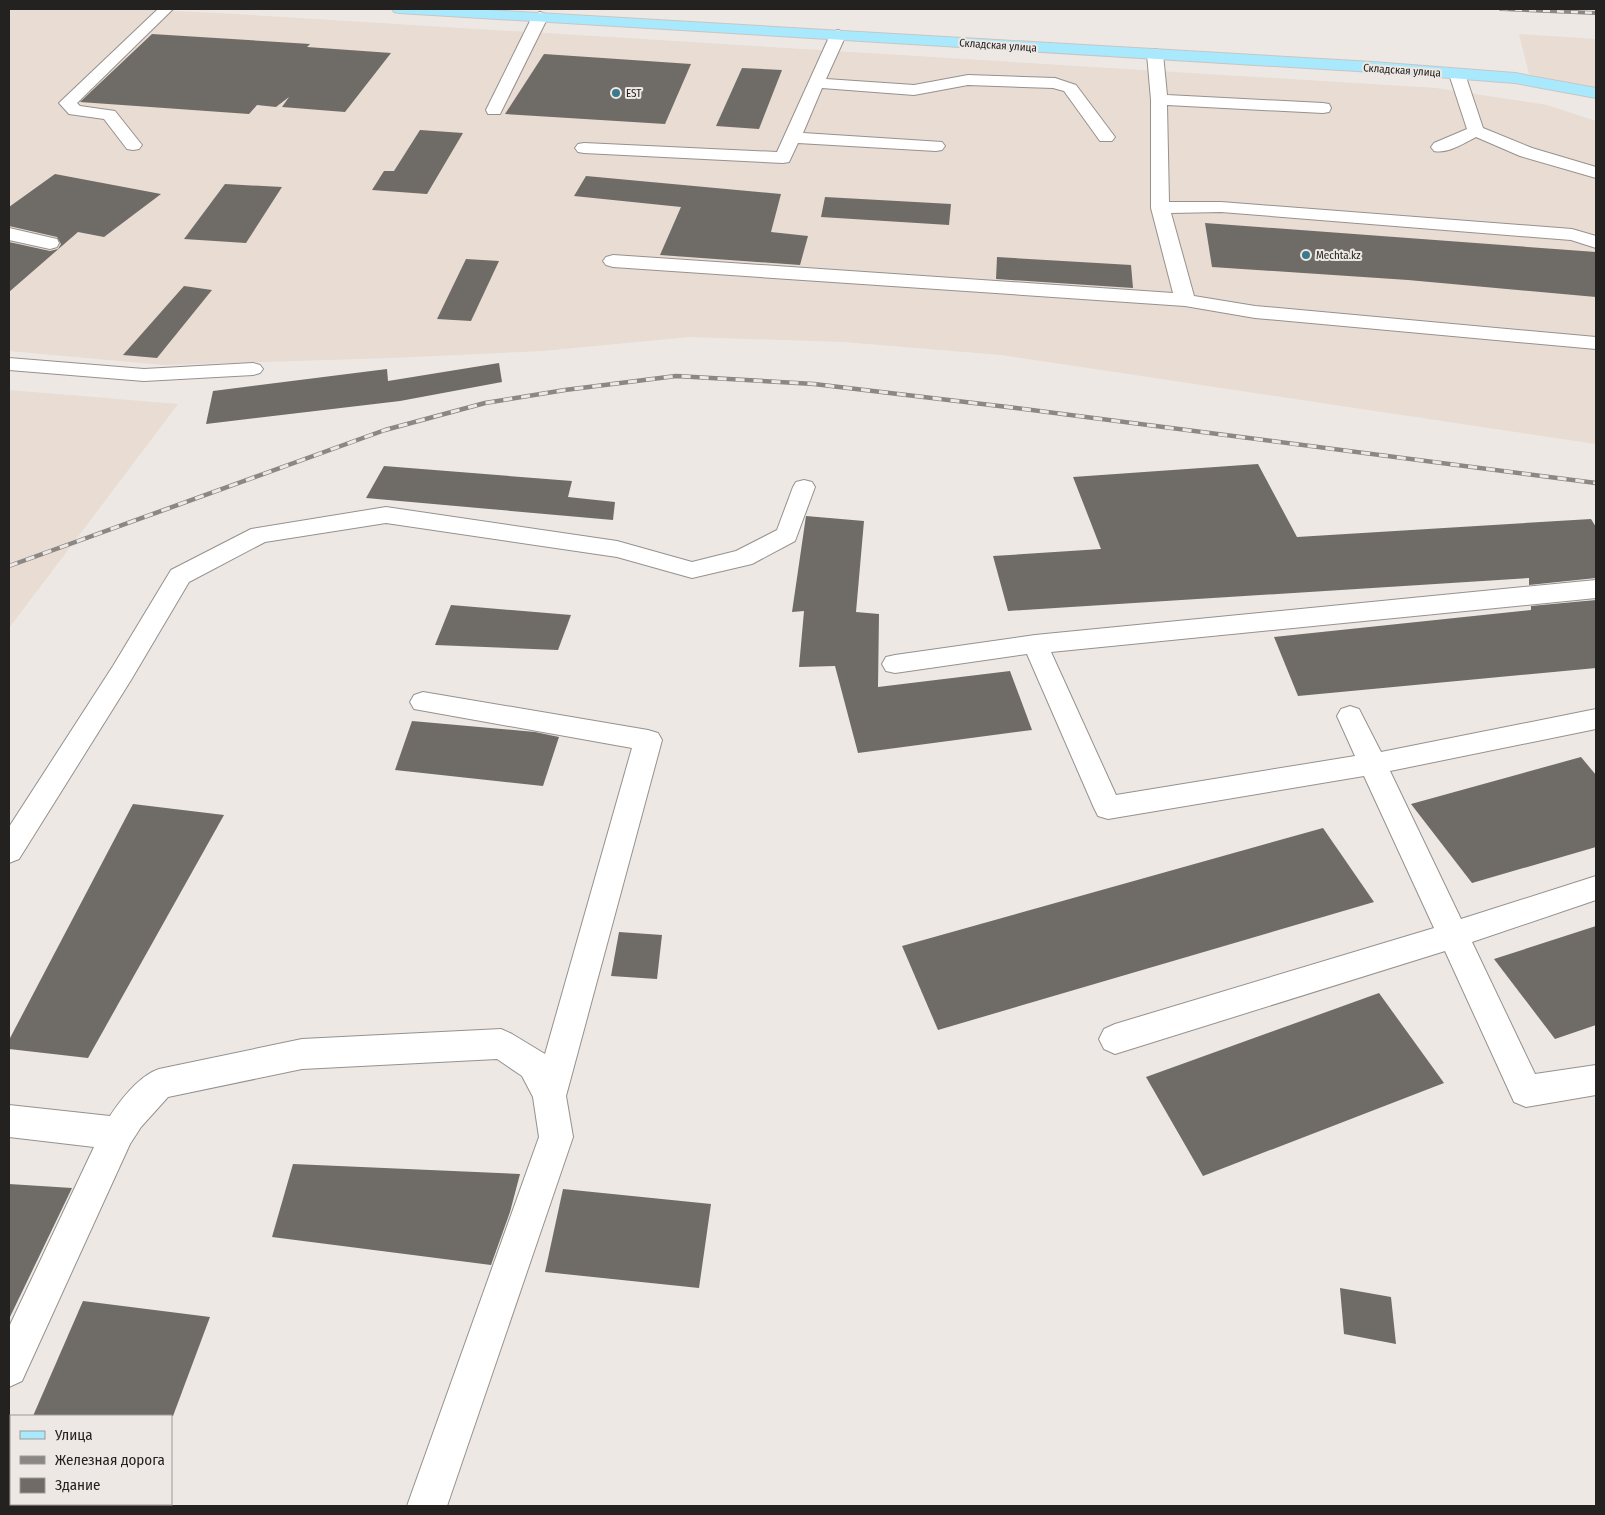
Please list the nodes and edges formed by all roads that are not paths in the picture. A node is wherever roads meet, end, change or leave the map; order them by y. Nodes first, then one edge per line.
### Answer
1 (166, 9) edge
2 (399, 9) edge
3 (540, 17) junction
4 (838, 35) junction
5 (1155, 54) junction
6 (1457, 74) junction
7 (817, 83) junction
8 (1596, 93) edge
9 (1159, 100) junction
10 (1323, 108) dead end
11 (494, 110) dead end
12 (1476, 130) junction
13 (792, 137) junction
14 (1106, 138) dead end
15 (134, 146) dead end
16 (936, 146) dead end
17 (1440, 147) dead end
18 (584, 148) dead end
19 (1596, 173) edge
20 (1160, 208) junction
21 (9, 234) edge
22 (1596, 242) edge
23 (50, 243) dead end
24 (613, 261) dead end
25 (1185, 300) junction
26 (1596, 343) edge
27 (9, 364) edge
28 (253, 369) dead end
29 (804, 487) dead end
30 (1596, 589) edge
31 (1035, 644) junction
32 (895, 664) dead end
33 (423, 702) dead end
34 (1350, 716) dead end
35 (1596, 719) edge
36 (1373, 764) junction
37 (9, 851) edge
38 (1596, 888) edge
39 (1453, 935) junction
40 (1115, 1039) dead end
41 (1596, 1080) edge
42 (549, 1096) junction
43 (9, 1121) edge
44 (118, 1132) junction
45 (9, 1368) edge
46 (427, 1506) edge

1 - 15 lane
2 - 3 main road, Складская улица
3 - 4 main road, Складская улица
3 - 11 lane
4 - 5 main road, Складская улица
4 - 7 lane
5 - 6 main road, Складская улица
5 - 9 lane
6 - 8 main road, Складская улица
6 - 12 lane
7 - 13 lane
7 - 14 lane
9 - 10 lane
9 - 20 lane
12 - 17 lane
12 - 19 lane
13 - 16 lane
13 - 18 lane
20 - 22 lane
20 - 25 lane
21 - 23 lane
24 - 25 lane
25 - 26 lane
27 - 28 lane
29 - 37 lane
30 - 31 lane
31 - 32 lane
31 - 36 lane
33 - 42 lane
34 - 36 lane
35 - 36 lane
36 - 39 lane
38 - 39 lane
39 - 40 lane
39 - 41 lane
42 - 44 lane
42 - 46 lane
43 - 44 lane
44 - 45 lane

